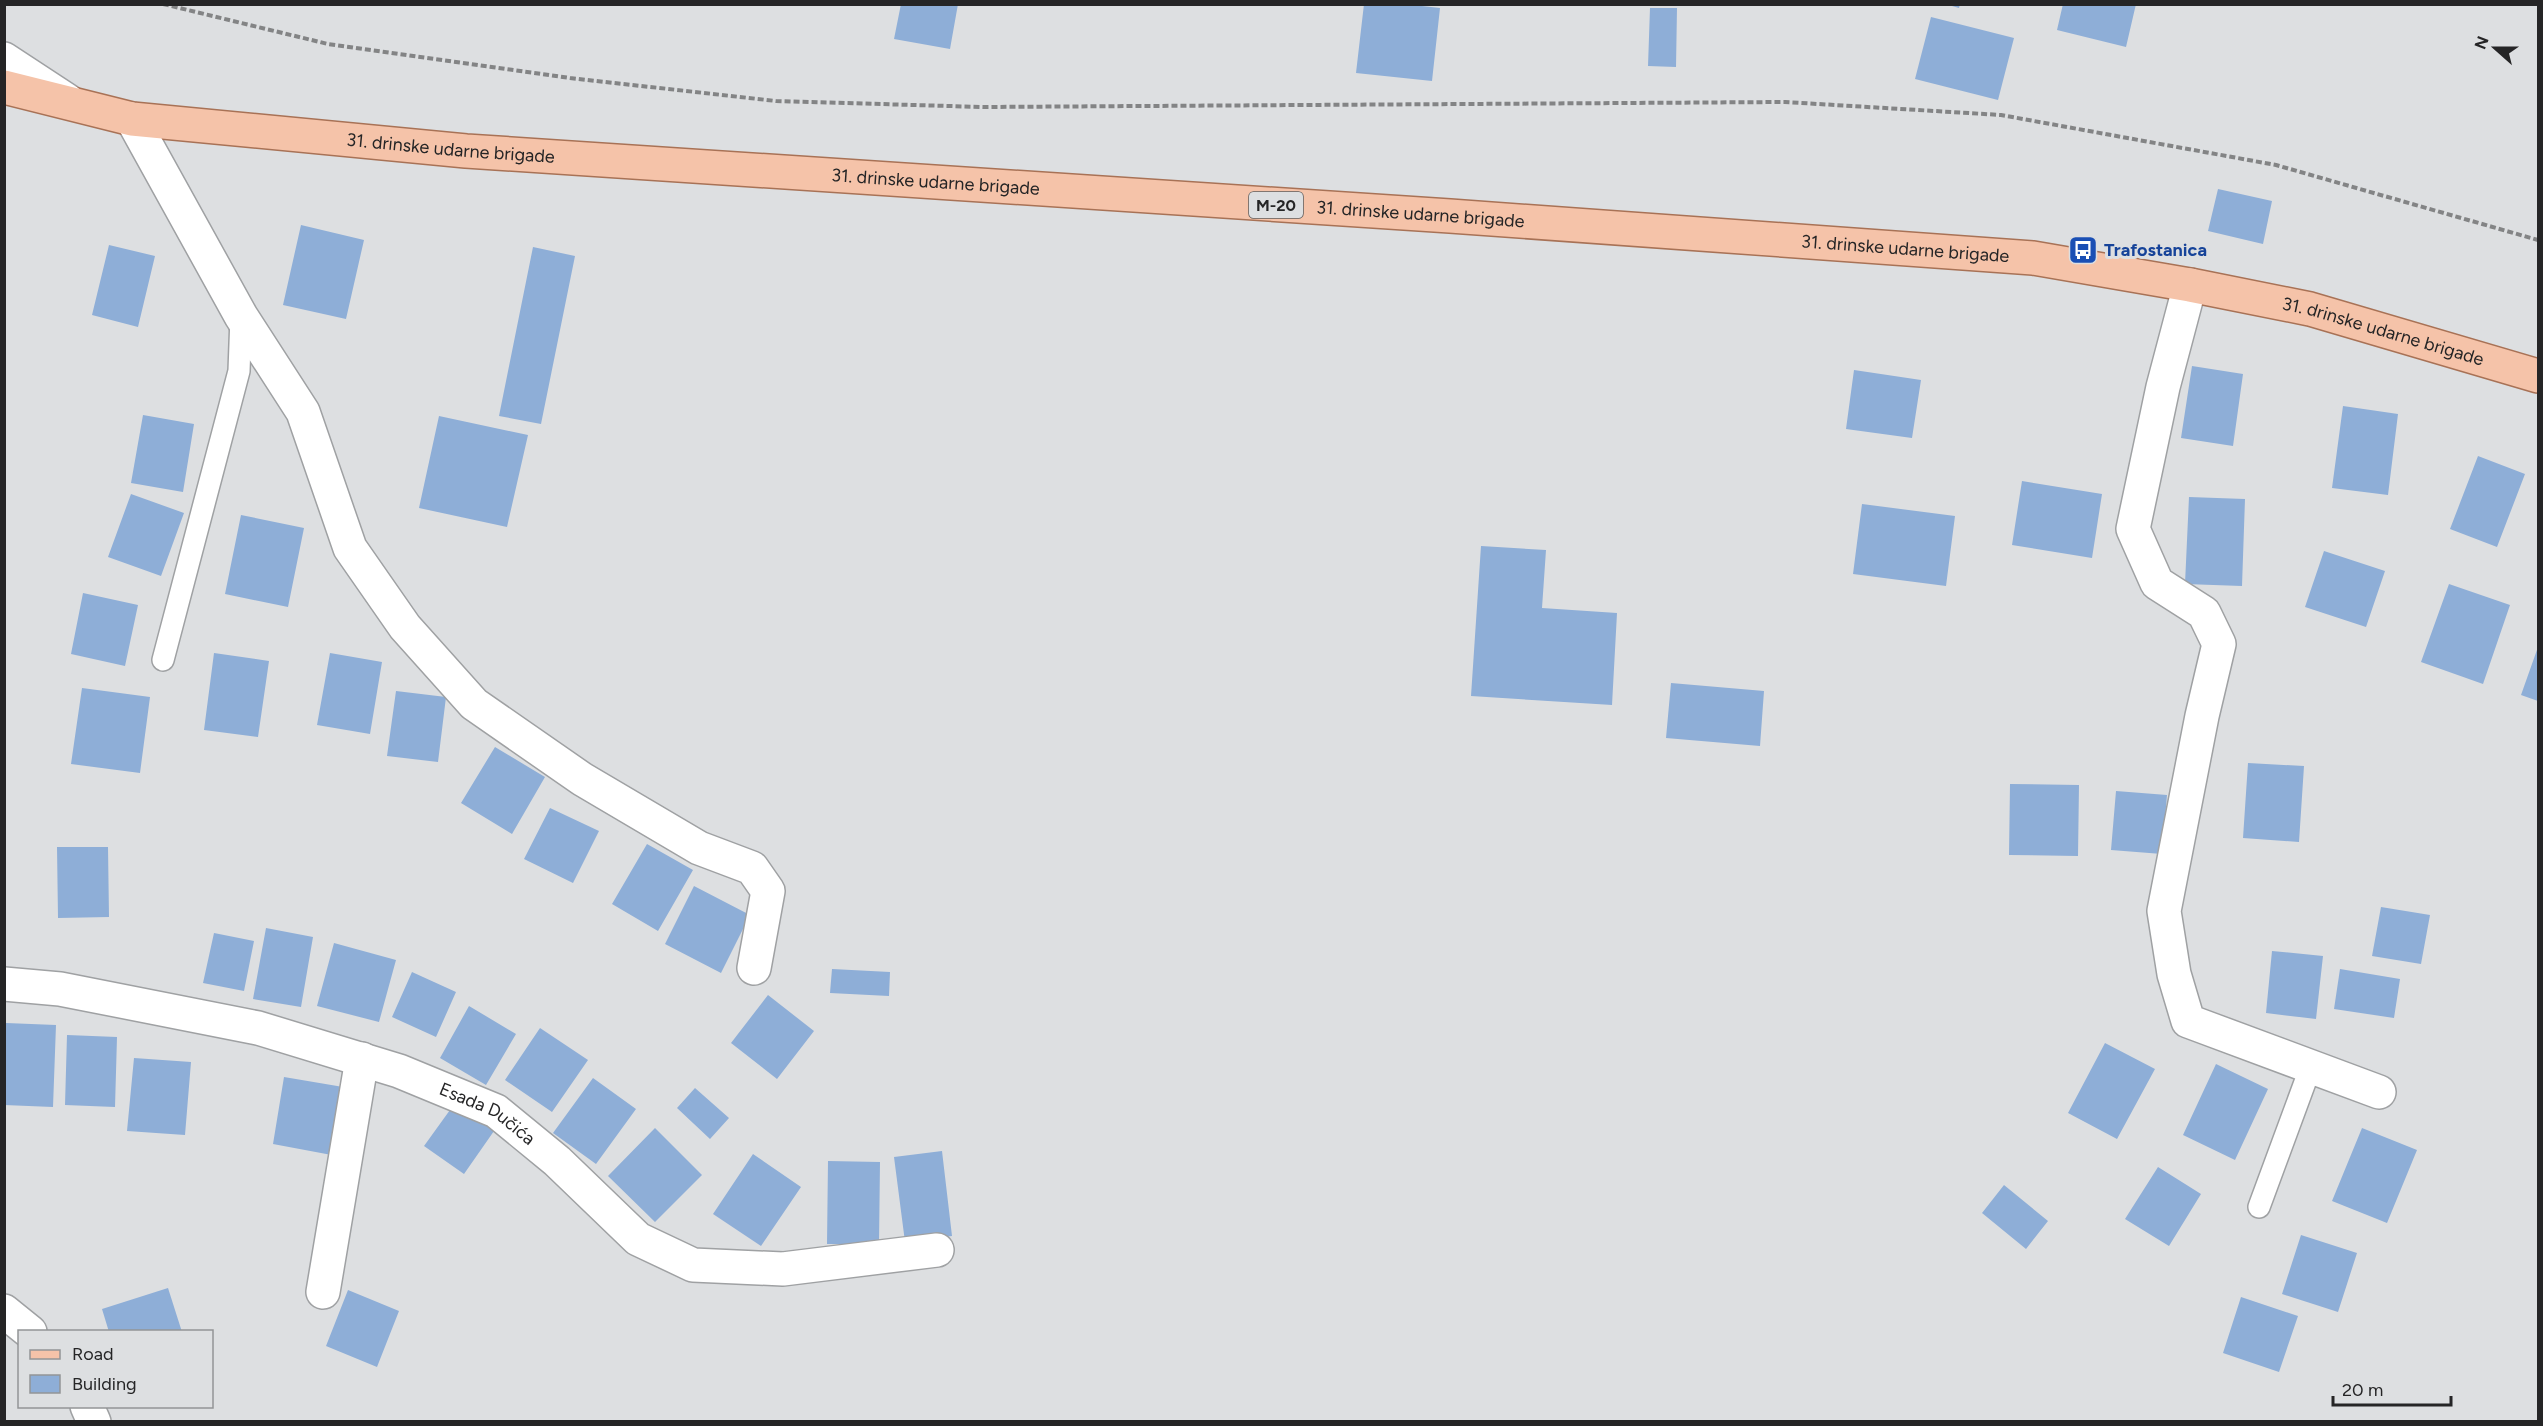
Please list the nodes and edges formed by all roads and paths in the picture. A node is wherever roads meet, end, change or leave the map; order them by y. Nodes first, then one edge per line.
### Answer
1 (163, 4) edge
2 (4, 59) edge
3 (4, 87) edge
4 (74, 106) junction
5 (132, 119) junction
6 (2538, 240) edge
7 (2190, 285) junction
8 (241, 316) junction
9 (2538, 376) edge
10 (163, 660) dead end
11 (754, 968) dead end
12 (4, 984) edge
13 (362, 1059) junction
14 (2311, 1066) junction
15 (2379, 1092) dead end
16 (2259, 1207) dead end
17 (937, 1250) dead end
18 (323, 1292) dead end
19 (4, 1311) edge
20 (28, 1330) edge
21 (87, 1408) edge
22 (94, 1422) edge

1 - 6 path
2 - 4 street
3 - 4 main road, 31. drinske udarne brigade / M-20
4 - 5 main road, 31. drinske udarne brigade / M-20
5 - 7 main road, 31. drinske udarne brigade / M-20
5 - 8 street
7 - 9 main road, 31. drinske udarne brigade / M-20
7 - 14 street
8 - 10 lane
8 - 11 street
12 - 13 street, Esada Dučića
13 - 17 street, Esada Dučića
13 - 18 street
14 - 15 street
14 - 16 lane
19 - 20 street
21 - 22 street

